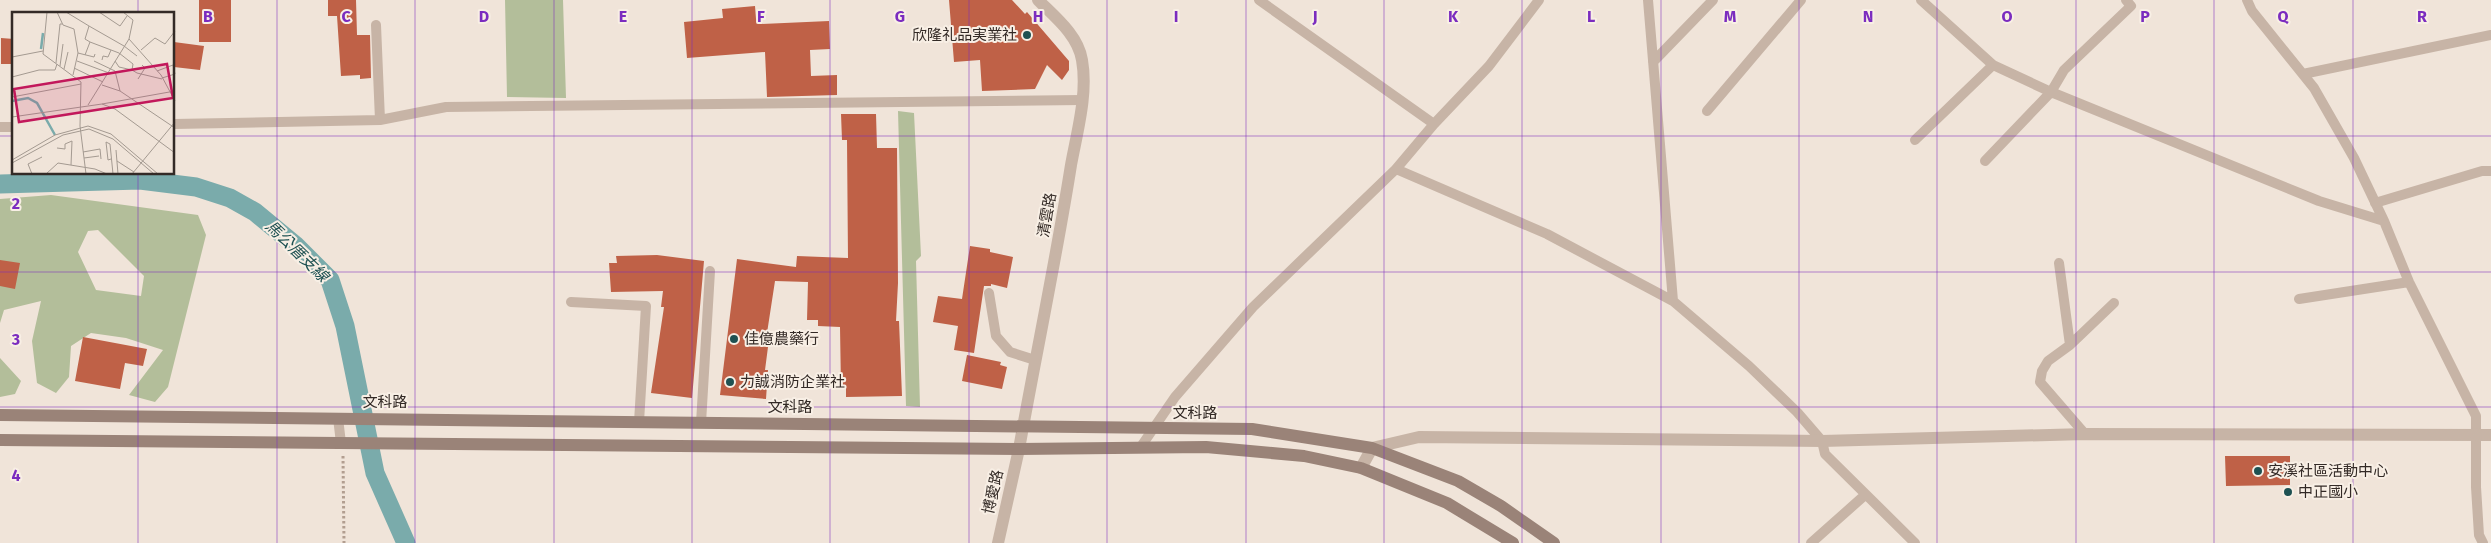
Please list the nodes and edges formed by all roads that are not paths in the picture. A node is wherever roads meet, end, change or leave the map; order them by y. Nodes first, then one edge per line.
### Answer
1 (1038, 0) edge
2 (1259, 0) edge
3 (1539, 0) edge
4 (1648, 0) edge
5 (1713, 0) edge
6 (1801, 0) edge
7 (1921, 0) edge
8 (2126, 0) edge
9 (2247, 0) edge
10 (376, 25) dead end
11 (2491, 35) edge
12 (1653, 62) junction
13 (1993, 65) junction
14 (2303, 74) junction
15 (2051, 92) junction
16 (1082, 100) junction
17 (1707, 111) dead end
18 (380, 120) junction
19 (175, 124) edge
20 (1434, 124) junction
21 (1915, 140) dead end
22 (1985, 162) dead end
23 (1396, 169) junction
24 (2491, 171) edge
25 (2375, 203) junction
26 (2384, 221) junction
27 (2059, 262) dead end
28 (710, 271) dead end
29 (2409, 282) junction
30 (989, 293) dead end
31 (2300, 299) dead end
32 (571, 302) dead end
33 (1673, 302) junction
34 (2114, 303) dead end
35 (2070, 344) junction
36 (1035, 360) junction
37 (0, 416) edge
38 (338, 418) junction
39 (639, 422) junction
40 (701, 423) junction
41 (1023, 426) junction
42 (1152, 429) junction
43 (2086, 434) junction
44 (2484, 435) edge
45 (0, 440) edge
46 (1822, 441) junction
47 (341, 442) junction
48 (1140, 448) junction
49 (1372, 448) junction
50 (1019, 449) junction
51 (1361, 468) junction
52 (1865, 495) junction
53 (998, 543) edge
54 (1513, 543) edge
55 (1554, 543) edge
56 (1811, 543) edge
57 (1915, 543) edge
58 (2483, 543) edge

1 - 16 street, 清雲路
2 - 20 lane
3 - 20 lane
4 - 12 lane
5 - 12 lane
6 - 17 lane
7 - 13 lane
8 - 15 lane
9 - 14 lane
10 - 18 lane
11 - 14 lane
12 - 33 lane
13 - 15 lane
13 - 21 lane
14 - 25 lane
15 - 22 lane
15 - 26 lane
16 - 18 lane
16 - 36 street, 清雲路
18 - 19 lane
20 - 23 lane
23 - 33 lane
23 - 42 lane
24 - 25 lane
25 - 26 lane
26 - 29 lane
27 - 35 lane
28 - 40 lane
29 - 31 lane
29 - 44 lane
30 - 36 lane
32 - 39 lane
33 - 46 lane
34 - 35 lane
35 - 43 lane
36 - 41 street, 清雲路
37 - 38 main road, 文科路
38 - 39 main road, 文科路
38 - 47 lane
39 - 40 main road, 文科路
40 - 41 main road, 文科路
41 - 42 main road, 文科路
41 - 50 street, 清雲路
42 - 48 lane
42 - 49 main road, 文科路
43 - 44 street
43 - 46 street
44 - 58 lane
45 - 47 main road
46 - 49 street
46 - 52 lane
47 - 50 main road
48 - 50 main road
48 - 51 main road
49 - 51 street
49 - 55 main road, 文科路
50 - 53 street, 博愛路
51 - 54 main road
52 - 56 lane
52 - 57 lane

